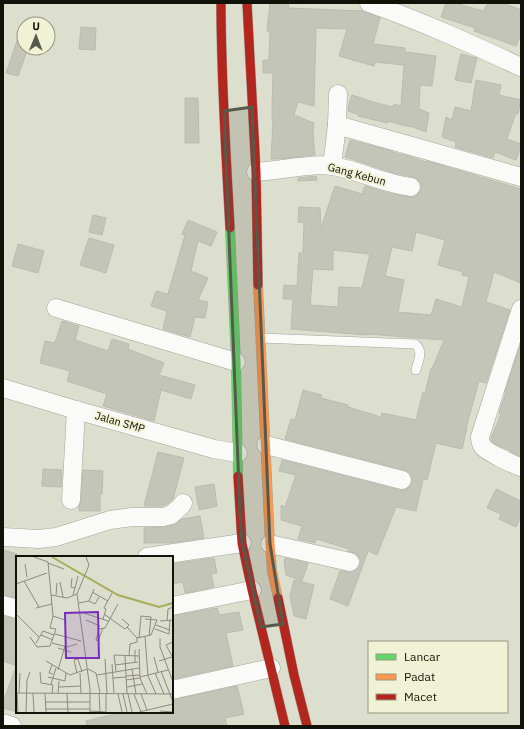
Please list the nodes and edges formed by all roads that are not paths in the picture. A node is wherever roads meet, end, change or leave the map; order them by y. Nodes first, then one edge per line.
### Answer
1 (221, 3) edge
2 (247, 3) edge
3 (369, 3) edge
4 (521, 67) edge
5 (338, 94) dead end
6 (337, 125) junction
7 (332, 166) junction
8 (256, 172) junction
9 (521, 177) edge
10 (411, 187) dead end
11 (56, 308) dead end
12 (521, 309) edge
13 (260, 338) junction
14 (236, 362) junction
15 (416, 370) dead end
16 (3, 388) edge
17 (76, 410) junction
18 (266, 445) junction
19 (238, 453) junction
20 (521, 467) edge
21 (402, 480) dead end
22 (71, 500) dead end
23 (183, 503) dead end
24 (3, 537) edge
25 (242, 543) junction
26 (270, 544) junction
27 (154, 556) edge
28 (350, 562) dead end
29 (252, 590) junction
30 (3, 605) edge
31 (173, 606) edge
32 (16, 609) edge
33 (272, 625) junction
34 (271, 668) junction
35 (173, 690) edge
36 (3, 723) edge
37 (12, 726) edge
38 (285, 726) edge
39 (307, 726) edge

1 - 14 main road
2 - 8 main road
3 - 4 street
5 - 6 street
6 - 7 street
6 - 9 street
7 - 8 street, Gang Kebun
7 - 10 street, Gang Kebun
8 - 13 main road
11 - 14 street
12 - 20 street
13 - 15 lane
13 - 18 main road
14 - 19 main road
16 - 17 street, Jalan SMP
17 - 19 street, Jalan SMP
17 - 22 street
18 - 21 street
18 - 26 main road
19 - 25 main road
23 - 24 street
25 - 27 street
25 - 29 main road
26 - 28 street
26 - 33 main road
29 - 31 street
29 - 33 main road
30 - 32 street
33 - 34 main road
33 - 39 main road
34 - 35 street
34 - 38 main road
36 - 37 street

